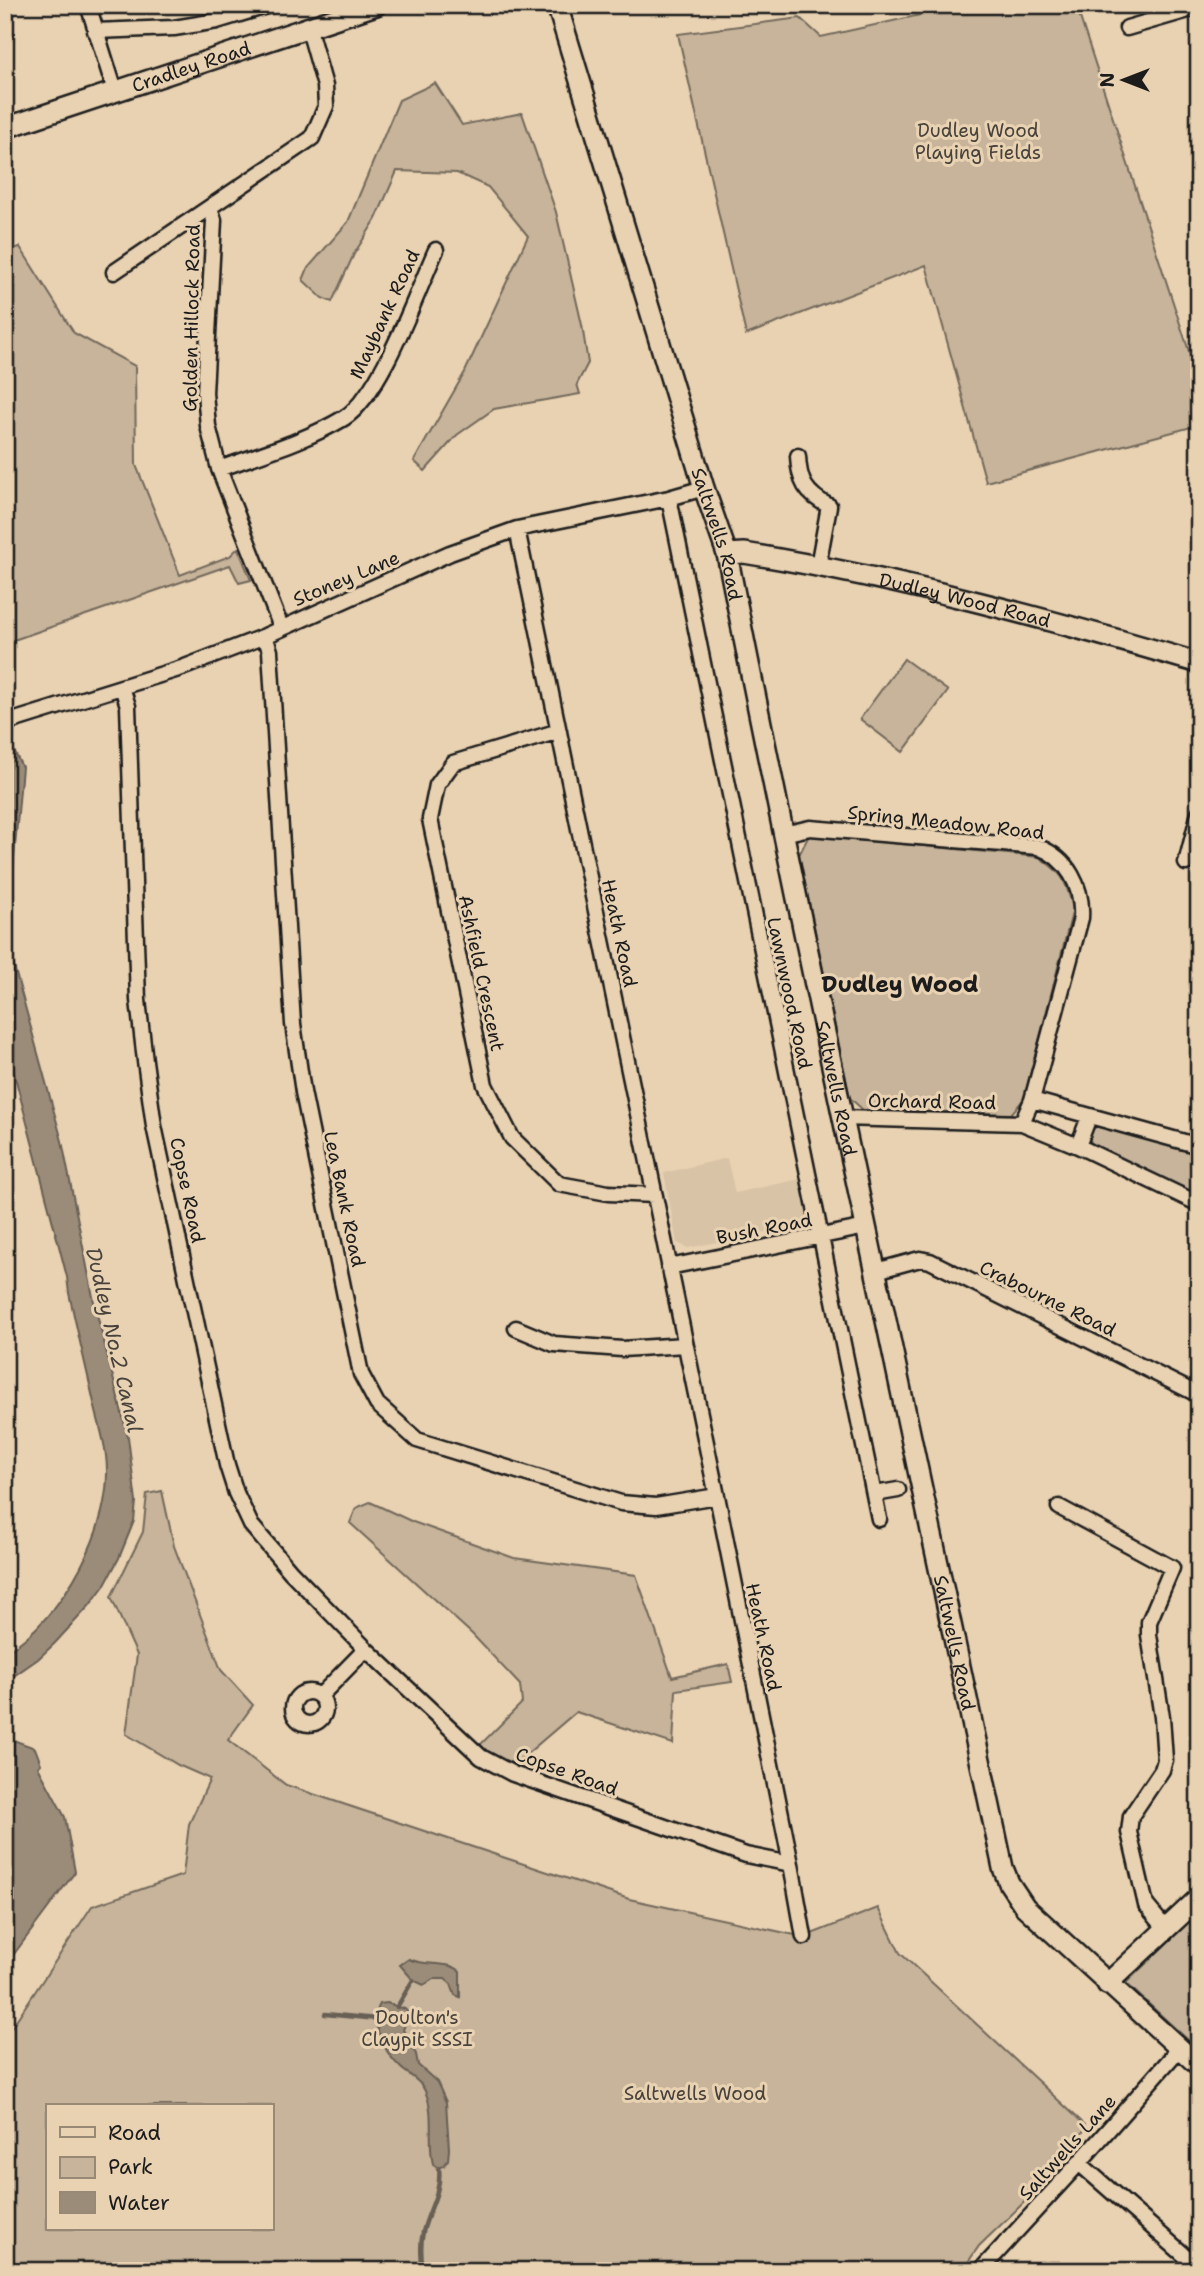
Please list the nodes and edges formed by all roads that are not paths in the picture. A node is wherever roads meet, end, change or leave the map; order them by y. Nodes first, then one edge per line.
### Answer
1 (88, 5) edge
2 (270, 5) edge
3 (376, 5) edge
4 (557, 5) edge
5 (1199, 7) edge
6 (308, 26) junction
7 (1127, 27) dead end
8 (95, 32) junction
9 (115, 90) junction
10 (5, 128) edge
11 (210, 208) junction
12 (436, 250) dead end
13 (114, 272) dead end
14 (798, 456) dead end
15 (219, 469) junction
16 (704, 488) junction
17 (669, 498) junction
18 (517, 528) junction
19 (727, 554) junction
20 (818, 566) junction
21 (281, 627) junction
22 (264, 636) junction
23 (1199, 663) edge
24 (122, 687) junction
25 (9, 722) dead end
26 (559, 731) junction
27 (1199, 813) edge
28 (783, 834) junction
29 (1186, 863) dead end
30 (1032, 1100) junction
31 (1090, 1117) junction
32 (841, 1118) junction
33 (1022, 1123) junction
34 (1078, 1146) junction
35 (1199, 1146) edge
36 (655, 1195) junction
37 (1199, 1204) edge
38 (866, 1227) junction
39 (820, 1237) junction
40 (669, 1267) junction
41 (876, 1271) junction
42 (516, 1328) dead end
43 (685, 1345) junction
44 (1199, 1395) edge
45 (898, 1490) dead end
46 (875, 1494) junction
47 (717, 1496) junction
48 (1059, 1507) dead end
49 (879, 1520) dead end
50 (366, 1649) junction
51 (320, 1696) dead end
52 (791, 1864) junction
53 (1199, 1898) edge
54 (1166, 1928) junction
55 (804, 1937) dead end
56 (1107, 1984) junction
57 (1180, 2048) junction
58 (1199, 2066) edge
59 (1079, 2164) junction
60 (1199, 2268) edge
61 (981, 2271) edge

1 - 8 street
2 - 8 street
3 - 6 street, Cradley Road
4 - 16 street, Saltwells Road
5 - 7 street
6 - 9 street, Cradley Road
6 - 11 street, Golden Hillock Road
8 - 9 street
9 - 10 street, Cradley Road
11 - 13 street, Golden Hillock Road
11 - 15 street, Golden Hillock Road
12 - 15 street, Maybank Road
14 - 20 street
15 - 21 street, Golden Hillock Road
16 - 17 street, Stoney Lane
16 - 19 street, Saltwells Road
17 - 18 street, Stoney Lane
17 - 39 street, Lawnwood Road
18 - 21 street, Stoney Lane
18 - 26 street, Heath Road
19 - 20 street, Dudley Wood Road
19 - 28 street, Saltwells Road
20 - 23 street, Dudley Wood Road
21 - 22 street, Stoney Lane
22 - 24 street, Stoney Lane
22 - 47 street, Lea Bank Road
24 - 25 street, Stoney Lane
24 - 50 street, Copse Road
26 - 36 street, Heath Road
26 - 36 street, Ashfield Crescent
27 - 29 street
28 - 30 street, Spring Meadow Road
28 - 32 street, Saltwells Road
30 - 31 street
30 - 33 street, Orchard Road
31 - 34 street
31 - 35 street
32 - 33 street, Orchard Road
32 - 38 street, Saltwells Road
33 - 34 street, Orchard Road
34 - 37 street, Orchard Road
36 - 40 street, Heath Road
38 - 39 street, Bush Road
38 - 41 street, Saltwells Road
39 - 40 street, Bush Road
39 - 46 street, Lawnwood Road
40 - 43 street, Heath Road
41 - 44 street, Crabourne Road
41 - 56 street, Saltwells Road
42 - 43 street
43 - 47 street, Heath Road
45 - 46 street
46 - 49 street, Lawnwood Road
47 - 52 street, Heath Road
48 - 54 street
50 - 51 street
50 - 52 street, Copse Road
52 - 55 street, Heath Road
53 - 54 street
54 - 56 street
56 - 57 street, Saltwells Road
57 - 58 street, Saltwells Road
57 - 59 street, Saltwells Lane
59 - 60 street
59 - 61 street, Saltwells Lane

